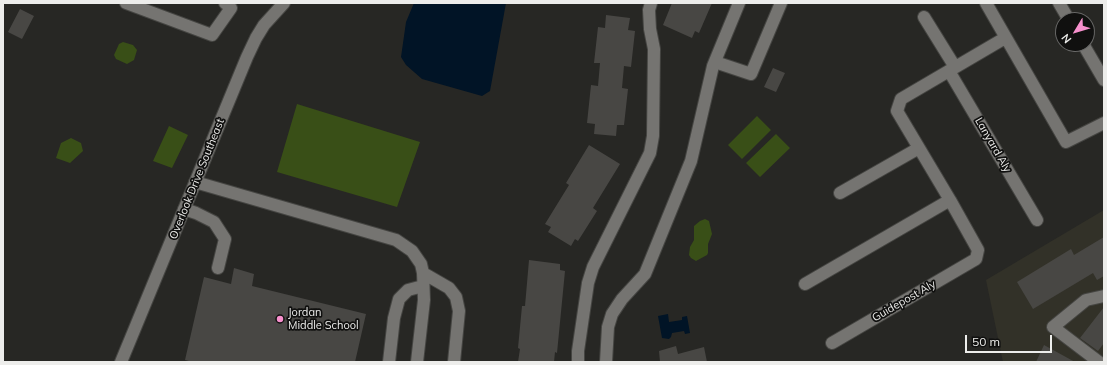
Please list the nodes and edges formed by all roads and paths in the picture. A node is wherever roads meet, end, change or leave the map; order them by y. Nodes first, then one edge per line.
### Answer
1 (126, 3) edge
2 (225, 3) edge
3 (651, 3) edge
4 (739, 3) edge
5 (781, 3) edge
6 (986, 3) edge
7 (1059, 3) edge
8 (280, 4) edge
9 (1064, 12) edge
10 (924, 17) dead end
11 (1005, 38) junction
12 (1088, 52) edge
13 (714, 62) junction
14 (952, 69) junction
15 (1104, 80) edge
16 (1104, 123) edge
17 (919, 148) junction
18 (195, 182) junction
19 (840, 193) dead end
20 (950, 200) junction
21 (184, 209) junction
22 (1036, 220) dead end
23 (218, 268) dead end
24 (423, 273) junction
25 (805, 284) dead end
26 (423, 286) junction
27 (1104, 296) edge
28 (832, 343) dead end
29 (121, 362) edge
30 (389, 362) edge
31 (417, 362) edge
32 (454, 362) edge
33 (578, 362) edge
34 (606, 362) edge
35 (1099, 362) edge

1 - 2 street
3 - 33 street
4 - 13 street
5 - 13 street
6 - 11 street
7 - 9 street
8 - 18 street, Overlook Drive Southeast
10 - 14 street, Lanyard Aly
11 - 14 street
11 - 16 street
12 - 15 street
13 - 34 street
14 - 17 street
14 - 22 street, Lanyard Aly
17 - 19 street
17 - 20 street
18 - 21 street, Overlook Drive Southeast
18 - 24 street
20 - 25 street
20 - 28 street, Guidepost Aly
21 - 23 street
21 - 29 street, Overlook Drive Southeast
24 - 26 street
24 - 32 street
26 - 30 street
26 - 31 street
27 - 35 street

